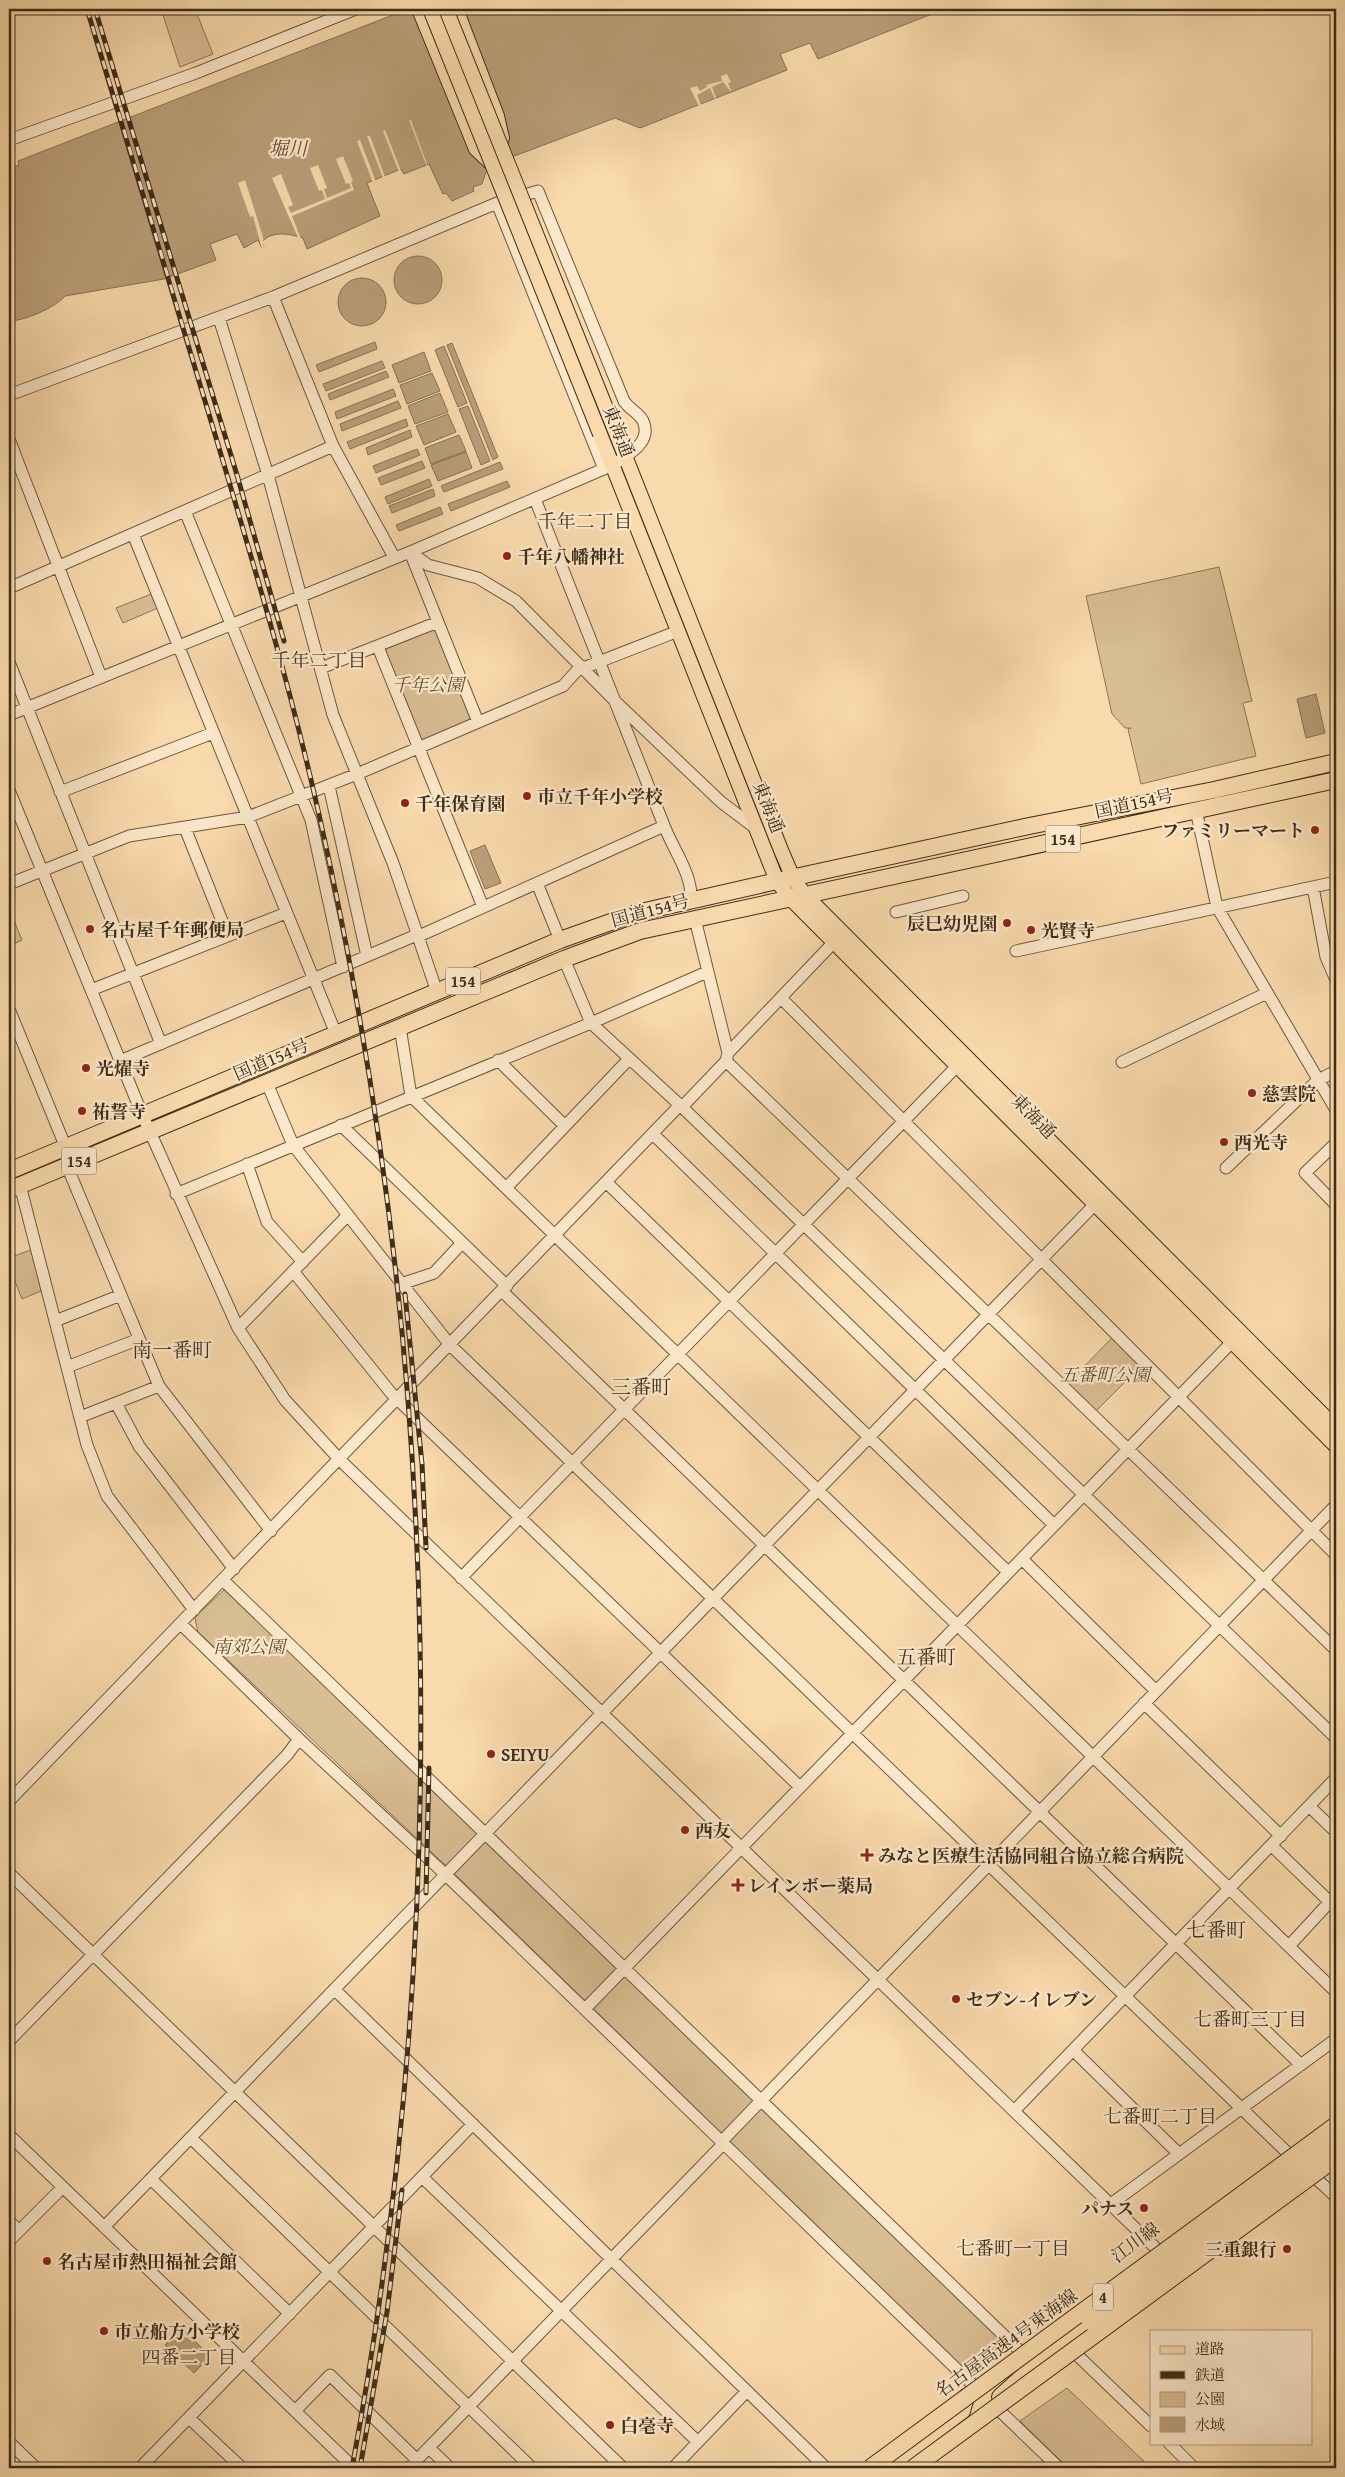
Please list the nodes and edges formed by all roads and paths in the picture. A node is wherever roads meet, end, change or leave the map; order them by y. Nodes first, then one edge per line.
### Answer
1 (356, 9) edge
2 (419, 9) edge
3 (430, 9) edge
4 (446, 9) edge
5 (456, 9) edge
6 (9, 140) edge
7 (506, 161) junction
8 (492, 164) junction
9 (497, 203) junction
10 (273, 297) junction
11 (219, 318) junction
12 (9, 394) edge
13 (9, 439) edge
14 (332, 446) junction
15 (625, 457) junction
16 (608, 467) junction
17 (268, 475) junction
18 (535, 498) junction
19 (185, 511) junction
20 (133, 534) junction
21 (410, 552) junction
22 (394, 557) junction
23 (59, 567) junction
24 (9, 588) edge
25 (301, 596) junction
26 (438, 622) junction
27 (232, 624) junction
28 (678, 631) junction
29 (178, 646) junction
30 (378, 647) junction
31 (601, 660) junction
32 (9, 662) edge
33 (582, 667) junction
34 (321, 668) junction
35 (102, 677) junction
36 (619, 705) junction
37 (27, 707) junction
38 (9, 715) edge
39 (478, 722) junction
40 (213, 733) junction
41 (418, 748) junction
42 (1336, 762) edge
43 (357, 774) junction
44 (1336, 780) edge
45 (329, 786) junction
46 (60, 792) junction
47 (10, 795) edge
48 (302, 796) junction
49 (1196, 810) junction
50 (248, 817) junction
51 (664, 826) junction
52 (184, 828) junction
53 (759, 831) junction
54 (85, 854) junction
55 (42, 872) junction
56 (793, 878) junction
57 (777, 881) junction
58 (1336, 882) edge
59 (537, 883) junction
60 (9, 884) edge
61 (1313, 887) junction
62 (963, 896) dead end
63 (798, 897) junction
64 (691, 901) junction
65 (483, 907) junction
66 (1217, 907) junction
67 (896, 912) dead end
68 (286, 913) junction
69 (694, 918) junction
70 (419, 935) junction
71 (228, 936) junction
72 (560, 940) junction
73 (834, 942) junction
74 (1016, 951) dead end
75 (367, 956) junction
76 (564, 959) junction
77 (343, 967) junction
78 (707, 972) junction
79 (133, 974) junction
80 (313, 980) junction
81 (1336, 980) edge
82 (91, 990) junction
83 (437, 992) junction
84 (1267, 993) junction
85 (781, 998) junction
86 (9, 1009) edge
87 (591, 1023) junction
88 (400, 1027) junction
89 (336, 1034) junction
90 (161, 1044) junction
91 (727, 1057) junction
92 (629, 1059) junction
93 (498, 1060) junction
94 (120, 1061) junction
95 (1122, 1062) dead end
96 (957, 1066) junction
97 (1336, 1071) edge
98 (1318, 1080) junction
99 (267, 1083) junction
100 (411, 1096) junction
101 (681, 1107) junction
102 (1336, 1110) edge
103 (142, 1114) junction
104 (904, 1121) junction
105 (341, 1125) junction
106 (565, 1126) junction
107 (149, 1132) junction
108 (652, 1134) junction
109 (1336, 1143) edge
110 (293, 1145) junction
111 (66, 1148) junction
112 (247, 1164) junction
113 (67, 1166) junction
114 (1226, 1168) dead end
115 (9, 1171) edge
116 (848, 1178) junction
117 (606, 1182) junction
118 (14, 1188) edge
119 (506, 1188) junction
120 (176, 1194) junction
121 (1099, 1199) junction
122 (1336, 1205) edge
123 (347, 1216) junction
124 (804, 1224) junction
125 (555, 1236) junction
126 (462, 1243) junction
127 (775, 1254) junction
128 (1042, 1258) junction
129 (303, 1262) junction
130 (293, 1271) junction
131 (402, 1284) junction
132 (504, 1289) junction
133 (121, 1295) junction
134 (729, 1301) junction
135 (988, 1314) junction
136 (55, 1321) junction
137 (238, 1328) junction
138 (139, 1339) junction
139 (1232, 1342) junction
140 (450, 1346) junction
141 (678, 1354) junction
142 (944, 1359) junction
143 (67, 1368) junction
144 (159, 1386) junction
145 (915, 1390) junction
146 (1179, 1396) junction
147 (398, 1399) junction
148 (116, 1403) junction
149 (625, 1409) junction
150 (80, 1417) junction
151 (1336, 1428) edge
152 (870, 1437) junction
153 (1336, 1446) edge
154 (1128, 1449) junction
155 (340, 1460) junction
156 (572, 1463) junction
157 (818, 1490) junction
158 (1084, 1495) junction
159 (1336, 1504) edge
160 (520, 1517) junction
161 (1054, 1525) junction
162 (1312, 1530) junction
163 (271, 1531) junction
164 (766, 1544) junction
165 (1336, 1555) edge
166 (1022, 1558) junction
167 (234, 1569) junction
168 (1008, 1572) junction
169 (462, 1578) junction
170 (223, 1580) junction
171 (1264, 1580) junction
172 (713, 1599) junction
173 (194, 1610) junction
174 (180, 1624) junction
175 (957, 1625) junction
176 (1219, 1626) junction
177 (1336, 1650) edge
178 (661, 1652) junction
179 (905, 1679) junction
180 (1156, 1691) junction
181 (1144, 1703) junction
182 (602, 1713) junction
183 (852, 1734) junction
184 (1336, 1738) edge
185 (299, 1740) junction
186 (1093, 1756) junction
187 (1336, 1778) edge
188 (800, 1787) junction
189 (9, 1801) edge
190 (1309, 1806) junction
191 (1041, 1810) junction
192 (1336, 1832) edge
193 (486, 1834) junction
194 (1281, 1836) junction
195 (1272, 1845) junction
196 (741, 1848) junction
197 (987, 1866) junction
198 (9, 1873) edge
199 (446, 1874) junction
200 (1230, 1889) junction
201 (1334, 1902) edge
202 (1177, 1943) junction
203 (1289, 1946) junction
204 (92, 1954) junction
205 (625, 1968) junction
206 (877, 1980) junction
207 (335, 1990) junction
208 (1336, 1992) edge
209 (1124, 1998) junction
210 (586, 2009) junction
211 (1336, 2039) edge
212 (9, 2041) edge
213 (1073, 2050) junction
214 (1302, 2064) junction
215 (235, 2093) junction
216 (761, 2100) junction
217 (1240, 2109) junction
218 (1014, 2111) junction
219 (1336, 2117) edge
220 (473, 2124) junction
221 (1336, 2125) edge
222 (9, 2135) edge
223 (191, 2138) junction
224 (1336, 2141) edge
225 (723, 2142) junction
226 (1179, 2154) junction
227 (1286, 2154) junction
228 (1336, 2158) edge
229 (1336, 2166) edge
230 (422, 2177) junction
231 (151, 2179) junction
232 (1318, 2180) junction
233 (63, 2187) junction
234 (1336, 2197) edge
235 (1111, 2204) junction
236 (9, 2221) edge
237 (104, 2227) junction
238 (374, 2227) junction
239 (19, 2231) junction
240 (9, 2241) edge
241 (1158, 2249) junction
242 (611, 2259) junction
243 (329, 2273) junction
244 (1185, 2277) junction
245 (562, 2310) junction
246 (290, 2314) junction
247 (1020, 2351) junction
248 (1077, 2355) junction
249 (513, 2360) junction
250 (244, 2362) junction
251 (970, 2391) junction
252 (747, 2392) junction
253 (468, 2407) junction
254 (295, 2411) junction
255 (1001, 2412) junction
256 (190, 2418) junction
257 (1150, 2425) edge
258 (966, 2437) junction
259 (9, 2442) edge
260 (698, 2442) junction
261 (1170, 2444) edge
262 (429, 2448) junction
263 (413, 2464) edge
264 (36, 2468) edge
265 (141, 2468) edge
266 (242, 2468) edge
267 (354, 2468) edge
268 (450, 2468) edge
269 (532, 2468) edge
270 (623, 2468) edge
271 (673, 2468) edge
272 (826, 2468) edge
273 (860, 2468) edge
274 (870, 2468) edge
275 (887, 2468) edge
276 (914, 2468) edge
277 (925, 2468) edge
278 (1059, 2468) edge
279 (1194, 2468) edge

1 - 6 street
2 - 8 main road
3 - 8 main road, 東海通, bridge
4 - 7 main road, 東海通, bridge
5 - 7 main road, bridge
7 - 15 main road, 東海通, bridge
8 - 16 main road, 東海通, bridge
9 - 10 street
9 - 15 street
9 - 16 street
10 - 11 street
10 - 14 street
11 - 12 street
11 - 17 street
13 - 23 street
14 - 17 street
14 - 22 street
15 - 16 street
15 - 56 main road, 東海通
16 - 18 street
16 - 28 main road, 東海通
17 - 19 street
17 - 25 street
18 - 21 street
18 - 31 street
19 - 20 street
19 - 27 street
20 - 23 street
20 - 29 street
21 - 22 street
21 - 26 street
21 - 33 street
22 - 25 street
23 - 24 street
23 - 35 street
25 - 27 street
25 - 34 street
26 - 30 street
26 - 39 street
27 - 29 street
27 - 48 street
28 - 31 street
28 - 53 main road, 東海通
29 - 35 street
29 - 40 street
30 - 34 street
30 - 41 street
31 - 33 street
31 - 36 street
32 - 37 street
33 - 36 street
33 - 39 street
34 - 43 street
35 - 37 street
36 - 51 street
36 - 53 street
37 - 38 street
37 - 46 street
39 - 41 street
40 - 46 street
40 - 50 street
41 - 43 street
41 - 65 street
42 - 56 highway, 国道154号 / 154
43 - 45 street
43 - 70 street
44 - 49 highway, 国道154号 / 154
45 - 48 street
45 - 75 street
46 - 54 street
47 - 55 street
48 - 50 street
48 - 77 street
49 - 63 highway, 国道154号 / 154
49 - 66 street
50 - 52 street
50 - 68 street
51 - 59 street
51 - 64 street
52 - 54 street
52 - 71 street
53 - 57 main road, 東海通
54 - 55 street
54 - 79 street
55 - 60 street
55 - 82 street
56 - 57 highway, 国道154号 / 154
56 - 63 main road, 東海通
57 - 63 main road, 東海通
57 - 64 highway, 国道154号 / 154
58 - 61 street
59 - 65 street
59 - 72 street
61 - 66 street
61 - 81 street
62 - 67 street
63 - 69 highway, 国道154号 / 154
63 - 73 main road, 東海通
63 - 121 main road, 東海通
64 - 72 highway, 国道154号 / 154
65 - 70 street
66 - 74 street
66 - 84 street
68 - 71 street
68 - 80 street
69 - 76 highway, 国道154号 / 154
69 - 78 street
70 - 75 street
70 - 83 street
71 - 79 street
72 - 83 highway, 国道154号 / 154
73 - 85 street
73 - 96 main road, 東海通
75 - 77 street
76 - 87 street
76 - 88 highway, 国道154号 / 154
77 - 80 street
78 - 87 street
78 - 91 street
79 - 82 street
79 - 90 street
80 - 89 street
80 - 90 street
82 - 94 street
83 - 89 highway, 国道154号 / 154
84 - 95 street
84 - 98 street
85 - 91 street
85 - 104 street
86 - 111 street
87 - 92 street
87 - 93 street
88 - 99 highway, 国道154号 / 154
88 - 100 street
89 - 103 highway, 国道154号 / 154
90 - 94 street
91 - 101 street
91 - 116 street
92 - 101 street
92 - 106 street
93 - 100 street
93 - 106 street
94 - 103 street
96 - 104 street
96 - 121 main road, 東海通
97 - 98 street
98 - 102 street
98 - 114 street
99 - 107 highway, 国道154号 / 154
99 - 110 street
100 - 105 street
100 - 119 street
101 - 108 street
101 - 124 street
103 - 107 street
103 - 111 highway, 国道154号 / 154
104 - 116 street
104 - 128 street
105 - 110 street
105 - 126 street
106 - 119 street
107 - 113 highway, 国道154号 / 154
107 - 120 street
108 - 117 street
108 - 127 street
109 - 122 street
110 - 112 street
110 - 123 street
111 - 115 highway, 国道154号 / 154
112 - 120 street
112 - 129 street
113 - 118 highway, 国道154号 / 154
113 - 133 street
116 - 124 street
116 - 135 street
117 - 125 street
117 - 134 street
118 - 136 street
119 - 125 street
120 - 137 street
121 - 128 street
121 - 139 main road, 東海通
121 - 151 main road, 東海通
123 - 129 street
123 - 131 street
124 - 127 street
124 - 142 street
125 - 132 street
125 - 141 street
126 - 131 street
126 - 132 street
127 - 134 street
127 - 145 street
128 - 135 street
128 - 146 street
129 - 130 street
130 - 137 street
130 - 147 street
131 - 140 street
132 - 140 street
132 - 149 street
133 - 136 street
133 - 138 street
134 - 141 street
134 - 152 street
135 - 142 street
135 - 154 street
136 - 143 street
137 - 155 street
138 - 143 street
138 - 144 street
139 - 146 street
139 - 153 main road, 東海通
140 - 147 street
140 - 156 street
141 - 149 street
141 - 157 street
142 - 145 street
142 - 158 street
143 - 150 street
144 - 148 street
144 - 163 street
145 - 152 street
145 - 161 street
146 - 154 street
146 - 162 street
147 - 155 street
147 - 160 street
148 - 150 street
148 - 167 street
149 - 156 street
149 - 164 street
150 - 173 street
152 - 157 street
152 - 168 street
154 - 158 street
154 - 171 street
155 - 163 street
155 - 169 street
156 - 160 street
156 - 172 street
157 - 164 street
157 - 175 street
158 - 161 street
158 - 176 street
159 - 162 street
160 - 169 street
160 - 178 street
161 - 166 street
162 - 165 street
162 - 171 street
163 - 167 street
164 - 172 street
164 - 179 street
166 - 168 street
166 - 180 street
167 - 170 street
168 - 175 street
169 - 182 street
170 - 173 street
170 - 193 street
171 - 176 street
171 - 177 street
172 - 178 street
172 - 183 street
173 - 174 street
174 - 185 street
174 - 189 street
175 - 179 street
175 - 186 street
176 - 180 street
176 - 184 street
178 - 182 street
178 - 188 street
179 - 183 street
179 - 191 street
180 - 181 street
181 - 186 street
181 - 194 street
182 - 193 street
182 - 196 street
183 - 188 street
183 - 197 street
185 - 199 street
185 - 204 street
186 - 191 street
186 - 200 street
187 - 190 street
188 - 196 street
190 - 192 street
190 - 194 street
191 - 197 street
191 - 202 street
193 - 199 street
193 - 205 street
194 - 195 street
195 - 200 street
195 - 201 street
196 - 205 street
196 - 206 street
197 - 206 street
197 - 209 street
198 - 204 street
199 - 207 street
199 - 210 street
200 - 202 street
200 - 203 street
201 - 203 street
202 - 209 street
202 - 214 street
203 - 208 street
204 - 212 street
204 - 215 street
205 - 210 street
205 - 216 street
206 - 216 street
206 - 218 street
207 - 215 street
207 - 220 street
209 - 213 street
209 - 217 street
210 - 225 street
211 - 214 street
213 - 218 street
213 - 226 street
214 - 217 street
215 - 223 street
215 - 238 street
216 - 225 street
216 - 247 street
217 - 226 street
217 - 227 street
218 - 235 street
219 - 227 main road, 江川線
220 - 230 street
220 - 242 street
221 - 251 highway, 名古屋高速4号東海線 / 4, bridge
222 - 233 street
223 - 231 street
223 - 243 street
224 - 258 highway, bridge
225 - 242 street
225 - 251 street
226 - 235 street
227 - 232 street
227 - 241 main road, 江川線
228 - 276 highway, 4, bridge
229 - 232 main road
230 - 238 street
230 - 245 street
231 - 237 street
231 - 246 street
232 - 234 street
232 - 244 main road
233 - 237 street
233 - 239 street
235 - 241 street
236 - 239 street
237 - 250 street
238 - 243 street
238 - 249 street
239 - 240 street
241 - 244 street
241 - 247 main road, 江川線
242 - 245 street
242 - 252 street
243 - 246 street
243 - 253 street
244 - 248 main road
245 - 249 street
245 - 260 street
246 - 250 street
247 - 251 main road, 江川線
248 - 255 main road
248 - 257 street
249 - 253 street
249 - 270 street
250 - 254 street
250 - 256 street
251 - 273 main road, 江川線
251 - 274 highway, 名古屋高速4号東海線 / 4, bridge
251 - 275 highway
252 - 260 street
252 - 272 street
253 - 262 street
253 - 269 street
254 - 263 street
254 - 267 street
255 - 258 main road
255 - 278 street
256 - 265 street
256 - 266 street
258 - 277 main road
259 - 264 street
260 - 271 street
261 - 279 street
262 - 263 street
262 - 268 street

